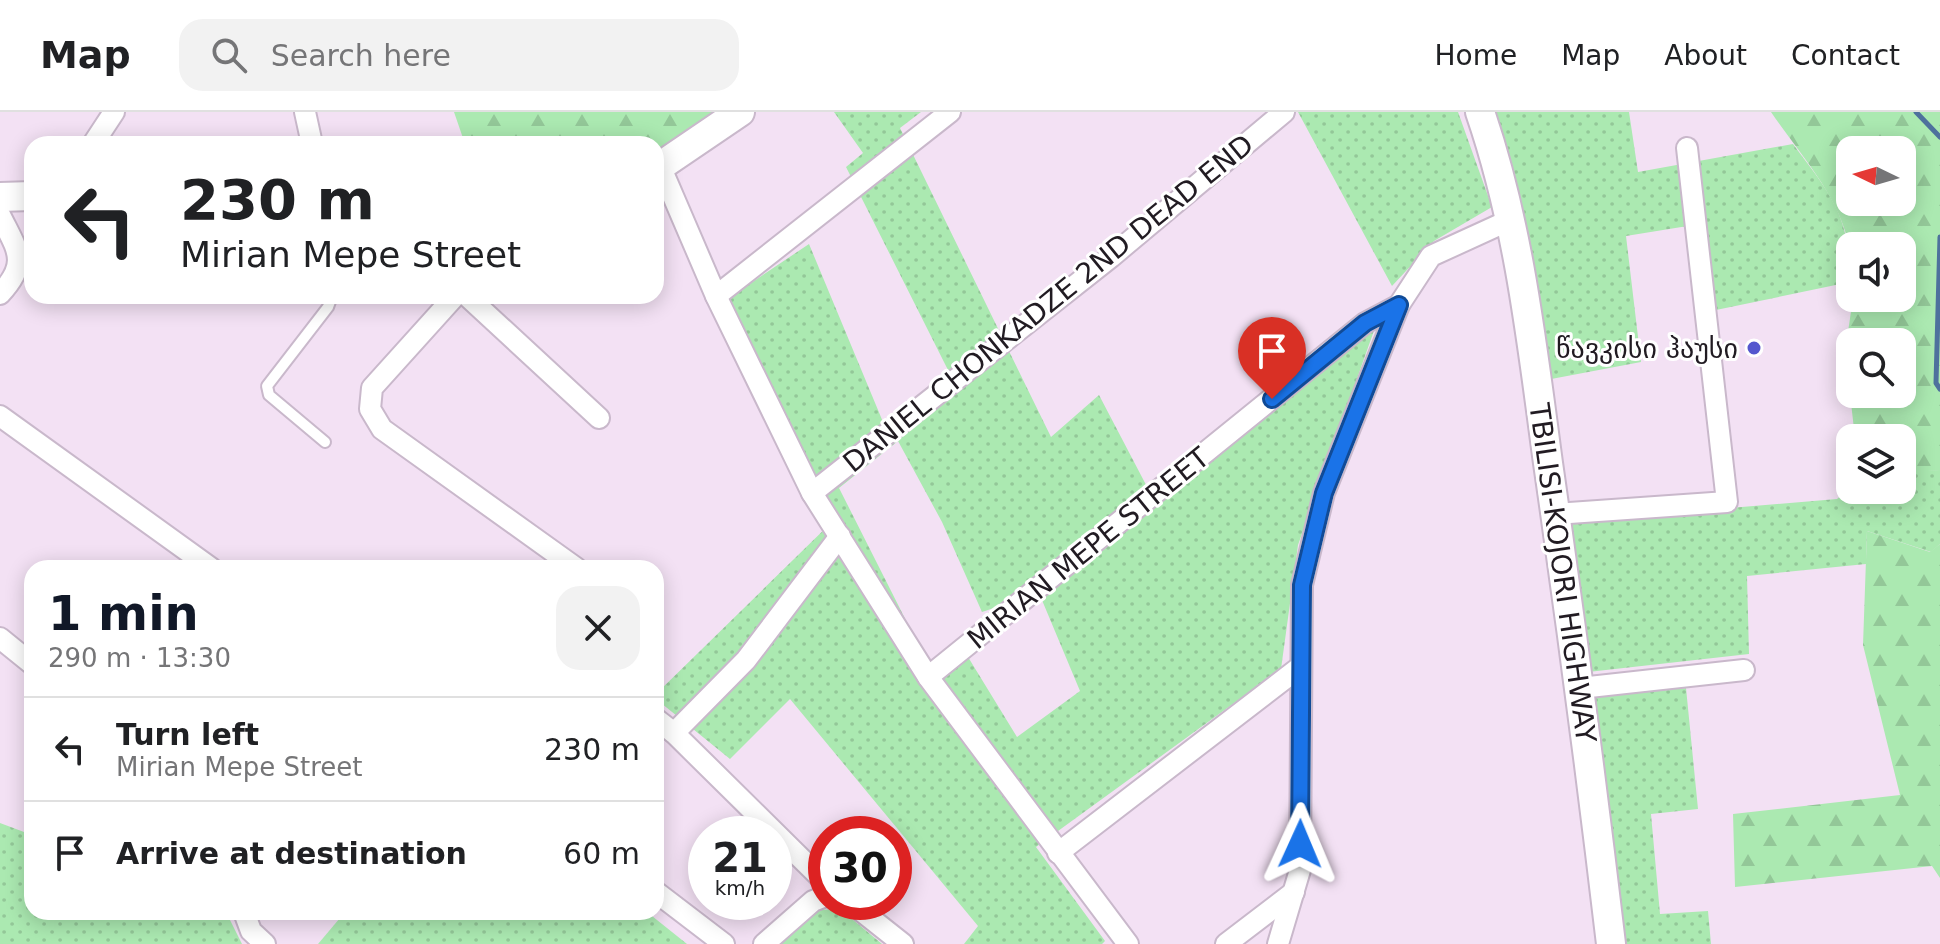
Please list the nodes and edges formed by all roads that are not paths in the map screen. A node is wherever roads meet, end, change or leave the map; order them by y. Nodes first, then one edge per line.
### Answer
1 (114, 112) edge
2 (305, 112) edge
3 (740, 112) edge
4 (950, 112) edge
5 (1284, 112) edge
6 (1480, 112) edge
7 (98, 136) edge
8 (310, 136) edge
9 (1687, 148) dead end
10 (664, 165) edge
11 (664, 179) edge
12 (24, 196) edge
13 (0, 197) edge
14 (0, 215) edge
15 (1512, 219) junction
16 (0, 294) edge
17 (716, 296) junction
18 (329, 304) edge
19 (448, 304) edge
20 (476, 304) edge
21 (1399, 305) junction
22 (0, 416) edge
23 (599, 418) dead end
24 (325, 442) dead end
25 (812, 493) junction
26 (1555, 514) junction
27 (840, 536) junction
28 (195, 560) edge
29 (565, 560) edge
30 (0, 638) edge
31 (24, 658) edge
32 (1300, 667) junction
33 (1744, 670) dead end
34 (928, 677) junction
35 (1580, 688) junction
36 (664, 725) edge
37 (674, 733) junction
38 (1058, 853) junction
39 (808, 865) edge
40 (1294, 892) junction
41 (664, 898) edge
42 (808, 905) edge
43 (247, 920) edge
44 (873, 920) edge
45 (265, 944) edge
46 (724, 944) edge
47 (764, 944) edge
48 (903, 944) edge
49 (1128, 944) edge
50 (1226, 944) edge
51 (1278, 944) edge
52 (1611, 944) edge

1 - 7 street
2 - 8 street
3 - 10 main road
4 - 17 street
5 - 25 street, DANIEL CHONKADZE 2ND DEAD END
6 - 15 main road, TBILISI-KOJORI HIGHWAY
9 - 26 street
11 - 17 street
12 - 13 main road
14 - 16 street
15 - 21 street, MIRIAN MEPE STREET
15 - 26 main road, TBILISI-KOJORI HIGHWAY
17 - 25 street
18 - 24 lane
19 - 29 street
20 - 23 street
21 - 32 street
21 - 34 street, MIRIAN MEPE STREET
22 - 28 street
25 - 27 street
26 - 35 main road, TBILISI-KOJORI HIGHWAY
27 - 34 street
27 - 37 street
30 - 31 street
32 - 38 street
32 - 40 street
33 - 35 street
34 - 38 street
35 - 52 main road, TBILISI-KOJORI HIGHWAY
36 - 37 street
37 - 39 street
38 - 49 street
40 - 50 street
40 - 51 street
41 - 46 street
42 - 47 street
43 - 45 street
44 - 48 street

